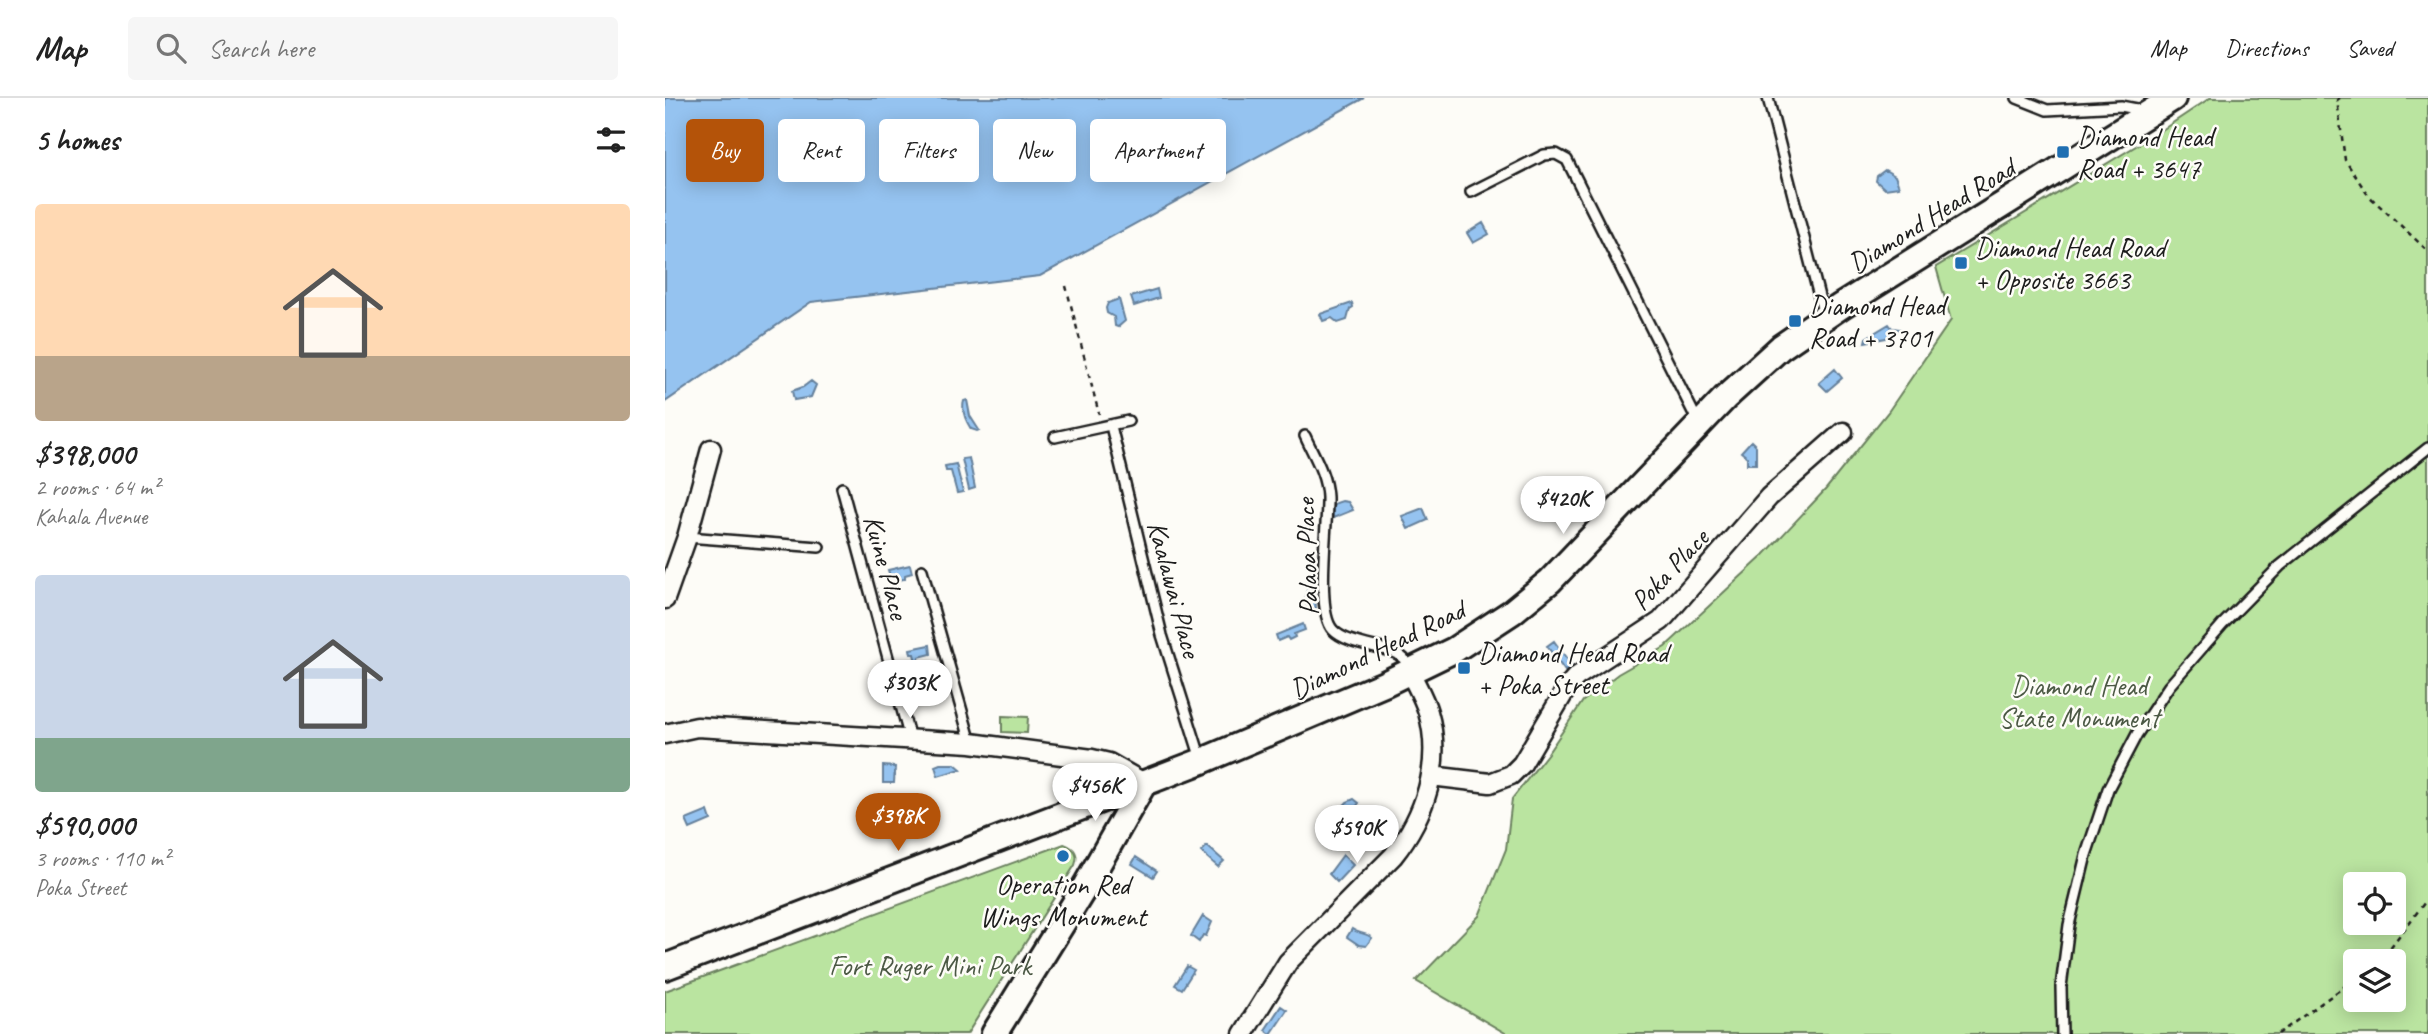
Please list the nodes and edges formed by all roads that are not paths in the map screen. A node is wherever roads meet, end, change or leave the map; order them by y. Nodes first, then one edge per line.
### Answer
1 (1768, 98) edge
2 (2017, 98) edge
3 (2173, 98) edge
4 (2151, 112) junction
5 (1471, 192) dead end
6 (1825, 317) junction
7 (1128, 421) dead end
8 (1700, 425) junction
9 (1107, 427) junction
10 (1843, 432) dead end
11 (1305, 436) dead end
12 (1055, 437) dead end
13 (2428, 448) edge
14 (711, 449) dead end
15 (842, 488) dead end
16 (687, 537) junction
17 (819, 547) dead end
18 (922, 570) dead end
19 (665, 599) edge
20 (1410, 672) junction
21 (665, 734) edge
22 (910, 739) junction
23 (971, 743) junction
24 (1202, 761) junction
25 (1431, 776) junction
26 (1144, 783) junction
27 (665, 967) edge
28 (994, 1034) edge
29 (1243, 1034) edge
30 (2062, 1034) edge

1 - 6 lane
2 - 4 lane
3 - 4 street, Diamond Head Road
4 - 6 street, Diamond Head Road
5 - 8 lane
6 - 8 street, Diamond Head Road
7 - 9 lane
8 - 20 street, Diamond Head Road
9 - 12 lane
9 - 24 lane, Kaalawai Place
10 - 25 street, Poka Place
11 - 20 lane, Palaoa Place
13 - 30 lane
14 - 16 street
15 - 22 lane, Kuine Place
16 - 17 lane
16 - 19 street
18 - 23 lane
20 - 24 street, Diamond Head Road
20 - 25 street
21 - 22 street
22 - 23 street
23 - 26 street
24 - 26 street, Diamond Head Road
25 - 29 street
26 - 27 street, Diamond Head Road
26 - 28 street

